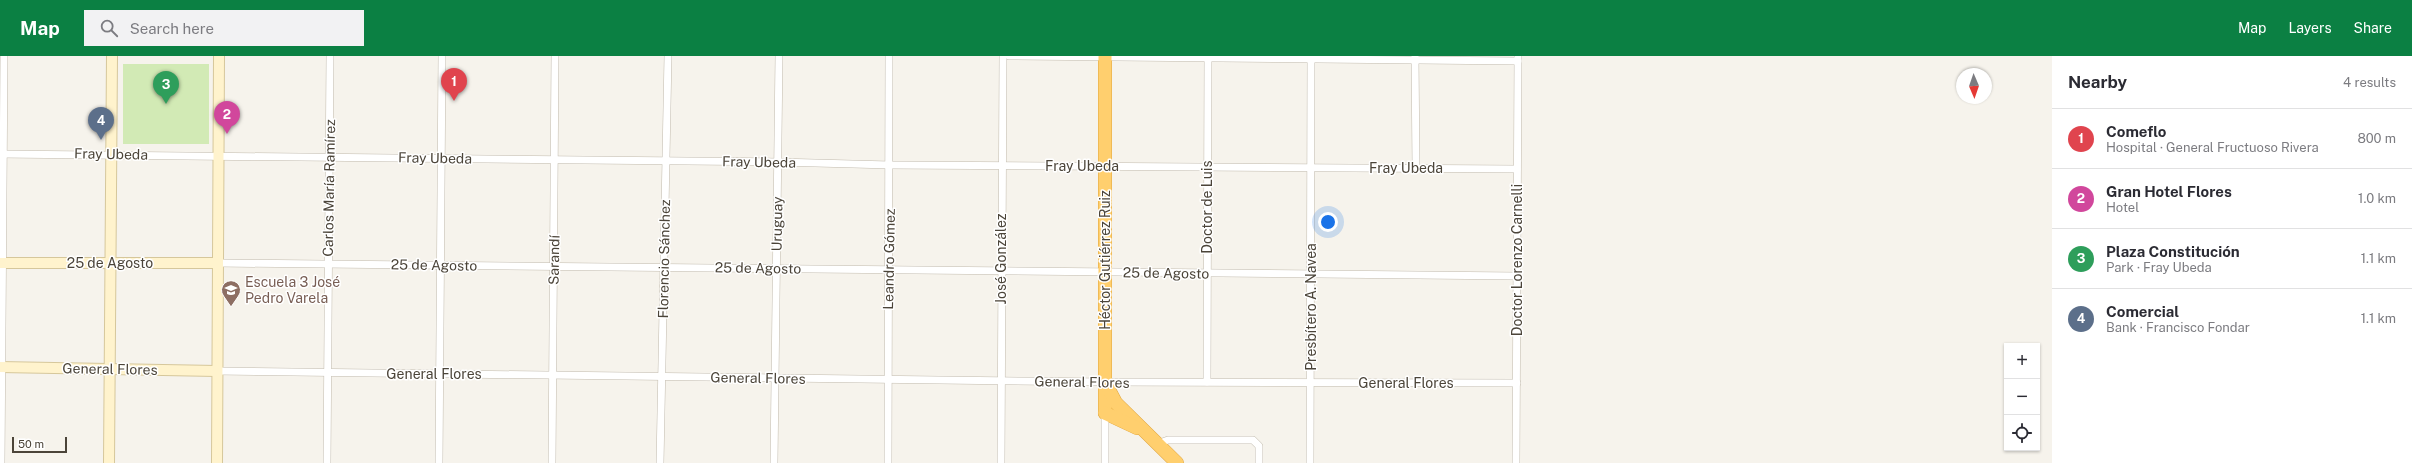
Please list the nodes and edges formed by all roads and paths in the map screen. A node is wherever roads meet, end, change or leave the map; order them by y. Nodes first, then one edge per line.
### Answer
1 (4, 56) edge
2 (112, 56) edge
3 (219, 56) edge
4 (330, 56) edge
5 (442, 56) edge
6 (555, 56) edge
7 (668, 56) edge
8 (779, 56) edge
9 (889, 56) edge
10 (1002, 56) edge
11 (1009, 56) edge
12 (1105, 56) edge
13 (1208, 57) edge
14 (1311, 58) edge
15 (1415, 58) edge
16 (1518, 59) edge
17 (2, 154) edge
18 (112, 154) junction
19 (219, 156) junction
20 (329, 157) junction
21 (442, 158) junction
22 (555, 159) junction
23 (666, 160) junction
24 (778, 162) junction
25 (890, 165) junction
26 (1002, 166) junction
27 (1105, 166) junction
28 (1208, 167) junction
29 (1311, 167) junction
30 (1416, 168) junction
31 (1517, 169) junction
32 (1, 263) edge
33 (111, 263) junction
34 (218, 263) junction
35 (328, 264) junction
36 (440, 265) junction
37 (554, 266) junction
38 (663, 267) junction
39 (776, 268) junction
40 (888, 270) junction
41 (1001, 272) junction
42 (1106, 272) junction
43 (1207, 274) junction
44 (1311, 274) junction
45 (1517, 276) junction
46 (0, 367) edge
47 (109, 370) junction
48 (217, 371) junction
49 (328, 373) junction
50 (439, 374) junction
51 (552, 375) junction
52 (661, 376) junction
53 (774, 378) junction
54 (888, 380) junction
55 (1001, 381) junction
56 (1106, 382) junction
57 (1207, 382) junction
58 (1311, 383) junction
59 (1517, 383) junction
60 (1123, 410) junction
61 (1105, 413) junction
62 (1141, 429) junction
63 (1157, 444) junction
64 (1, 463) edge
65 (109, 463) edge
66 (217, 463) edge
67 (327, 463) edge
68 (439, 463) edge
69 (552, 463) edge
70 (660, 463) edge
71 (774, 463) edge
72 (888, 463) edge
73 (1001, 463) edge
74 (1105, 463) edge
75 (1177, 463) edge
76 (1259, 463) edge
77 (1310, 463) edge
78 (1516, 463) edge

1 - 17 street
2 - 18 street
3 - 19 street
4 - 20 street, Carlos María Ramírez
5 - 21 street
6 - 22 street, Sarandí
7 - 23 street, Florencio Sánchez
8 - 24 street, Uruguay
9 - 25 street, Leandro Gómez
10 - 26 street, José González
11 - 12 street
12 - 13 street
12 - 27 highway, Héctor Gutiérrez Ruiz
13 - 14 street
13 - 28 street, Doctor de Luis
14 - 15 street
14 - 29 street, Presbítero A. Navea
15 - 16 street
15 - 30 street
16 - 31 street, Doctor Lorenzo Carnelli
17 - 18 street, Fray Ubeda
17 - 32 street
18 - 19 street, Fray Ubeda
18 - 33 street
19 - 20 street, Fray Ubeda
19 - 34 street
20 - 21 street, Fray Ubeda
20 - 35 street, Carlos María Ramírez
21 - 22 street, Fray Ubeda
21 - 36 street
22 - 23 street, Fray Ubeda
22 - 37 street, Sarandí
23 - 24 street, Fray Ubeda
23 - 38 street, Florencio Sánchez
24 - 25 street, Fray Ubeda
24 - 39 street, Uruguay
25 - 26 street, Fray Ubeda
25 - 40 street, Leandro Gómez
26 - 27 street, Fray Ubeda
26 - 41 street, José González
27 - 28 street, Fray Ubeda
27 - 42 highway, Héctor Gutiérrez Ruiz
28 - 29 street, Fray Ubeda
28 - 43 street, Doctor de Luis
29 - 30 street, Fray Ubeda
29 - 44 street, Presbítero A. Navea
30 - 31 street, Fray Ubeda
31 - 45 street, Doctor Lorenzo Carnelli
32 - 33 street, 25 de Agosto
32 - 46 street
33 - 34 street, 25 de Agosto
33 - 47 street
34 - 35 street, 25 de Agosto
34 - 48 street
35 - 36 street, 25 de Agosto
35 - 49 street, Carlos María Ramírez
36 - 37 street, 25 de Agosto
36 - 50 street
37 - 38 street, 25 de Agosto
37 - 51 street, Sarandí
38 - 39 street, 25 de Agosto
38 - 52 street, Florencio Sánchez
39 - 40 street, 25 de Agosto
39 - 53 street, Uruguay
40 - 41 street, 25 de Agosto
40 - 54 street, Leandro Gómez
41 - 42 street, 25 de Agosto
41 - 55 street, José González
42 - 43 street, 25 de Agosto
42 - 56 highway, Héctor Gutiérrez Ruiz
43 - 44 street, 25 de Agosto
43 - 57 street, Doctor de Luis
44 - 45 street, 25 de Agosto
44 - 58 street, Presbítero A. Navea
45 - 59 street, Doctor Lorenzo Carnelli
46 - 47 street, General Flores
46 - 64 street
47 - 48 street, General Flores
47 - 65 street
48 - 49 street, General Flores
48 - 66 street
49 - 50 street, General Flores
49 - 67 street, Carlos María Ramírez
50 - 51 street, General Flores
50 - 68 street
51 - 52 street, General Flores
51 - 69 street, Sarandí
52 - 53 street, General Flores
52 - 70 street, Florencio Sánchez
53 - 54 street, General Flores
53 - 71 street, Uruguay
54 - 55 street, General Flores
54 - 72 street, Leandro Gómez
55 - 56 street, General Flores
55 - 73 street, José González
56 - 57 street, General Flores
56 - 60 highway
56 - 61 highway, Héctor Gutiérrez Ruiz
57 - 58 street, General Flores
58 - 59 street, General Flores
58 - 77 street, Presbítero A. Navea
59 - 78 street, Doctor Lorenzo Carnelli
60 - 61 highway
60 - 62 highway
61 - 62 highway
61 - 74 street, Héctor Gutiérrez Ruiz
62 - 63 highway
63 - 75 highway
63 - 76 street

